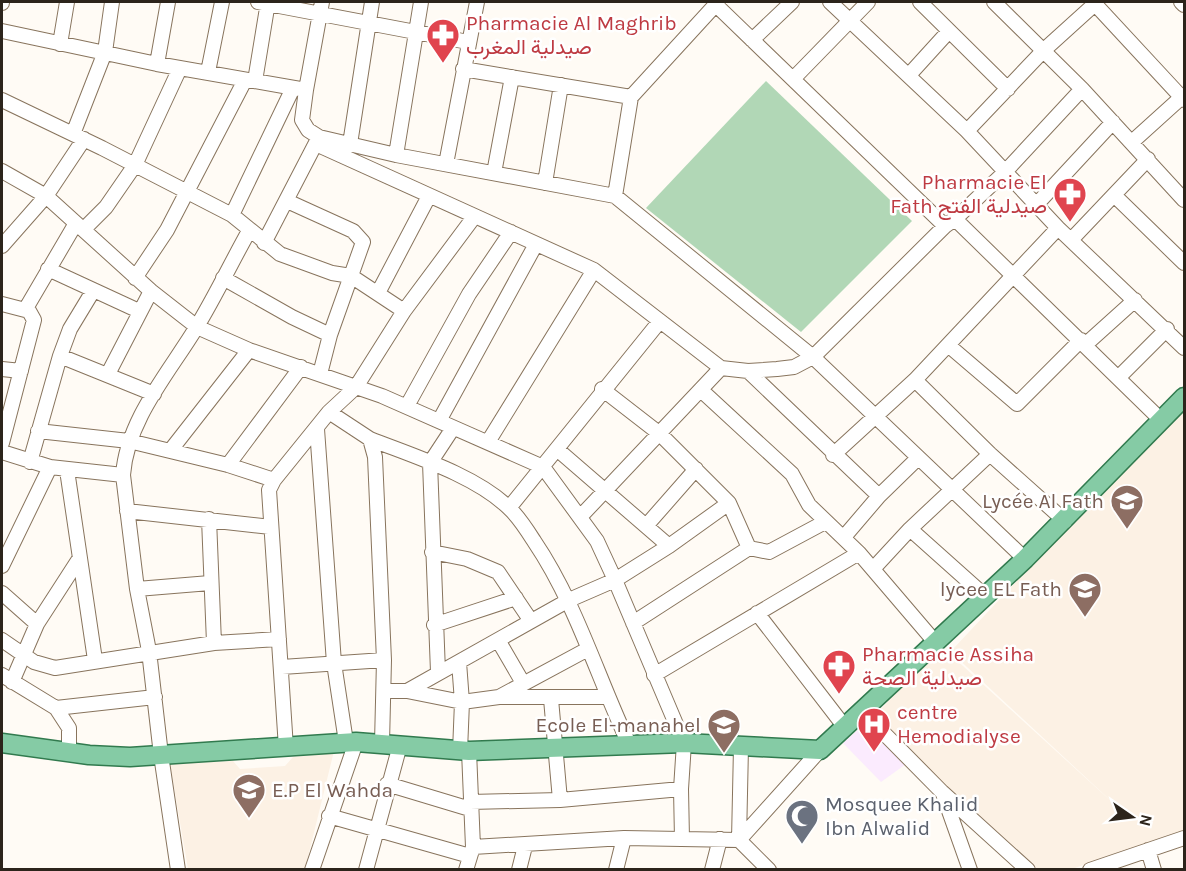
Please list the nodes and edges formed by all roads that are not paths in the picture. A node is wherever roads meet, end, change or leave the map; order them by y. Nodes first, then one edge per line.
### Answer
1 (67, 2) edge
2 (112, 2) edge
3 (168, 2) edge
4 (222, 2) edge
5 (265, 2) edge
6 (372, 2) edge
7 (421, 2) edge
8 (477, 2) edge
9 (792, 2) edge
10 (830, 2) edge
11 (868, 2) edge
12 (920, 2) edge
13 (996, 2) edge
14 (1181, 2) edge
15 (717, 3) edge
16 (1096, 3) edge
17 (1185, 5) edge
18 (321, 7) edge
19 (850, 20) junction
20 (369, 22) junction
21 (2, 31) edge
22 (950, 31) junction
23 (416, 32) junction
24 (752, 40) junction
25 (468, 42) junction
26 (60, 44) junction
27 (1044, 50) junction
28 (105, 52) junction
29 (157, 64) junction
30 (180, 68) junction
31 (463, 69) junction
32 (208, 72) junction
33 (909, 75) junction
34 (512, 77) junction
35 (792, 79) junction
36 (250, 81) junction
37 (561, 85) junction
38 (299, 89) junction
39 (1008, 89) junction
40 (1082, 89) junction
41 (631, 97) junction
42 (1184, 97) edge
43 (2, 100) edge
44 (1113, 122) junction
45 (967, 131) junction
46 (79, 137) junction
47 (317, 141) junction
48 (1132, 142) junction
49 (350, 144) junction
50 (396, 155) junction
51 (1148, 159) junction
52 (446, 164) junction
53 (135, 165) junction
54 (2, 171) edge
55 (494, 173) junction
56 (1004, 173) junction
57 (545, 183) junction
58 (187, 192) junction
59 (1114, 195) junction
60 (46, 196) junction
61 (429, 196) junction
62 (615, 196) junction
63 (1185, 200) edge
64 (287, 201) junction
65 (1036, 205) junction
66 (231, 215) junction
67 (474, 217) junction
68 (950, 223) junction
69 (80, 226) junction
70 (1058, 228) junction
71 (249, 231) junction
72 (511, 232) junction
73 (1071, 240) junction
74 (264, 243) junction
75 (536, 244) junction
76 (2, 246) edge
77 (1185, 263) edge
78 (48, 269) junction
79 (594, 270) junction
80 (1014, 275) junction
81 (351, 276) junction
82 (135, 278) junction
83 (223, 278) junction
84 (93, 291) junction
85 (151, 291) junction
86 (378, 293) junction
87 (1135, 300) junction
88 (2, 304) edge
89 (25, 310) junction
90 (139, 311) junction
91 (404, 311) junction
92 (660, 321) junction
93 (1185, 326) edge
94 (197, 327) junction
95 (1170, 333) junction
96 (330, 335) junction
97 (1083, 343) junction
98 (948, 345) junction
99 (1185, 348) edge
100 (249, 350) junction
101 (60, 356) junction
102 (813, 357) junction
103 (301, 367) junction
104 (721, 368) junction
105 (2, 369) edge
106 (21, 371) junction
107 (747, 371) junction
108 (108, 374) junction
109 (320, 374) junction
110 (1118, 378) junction
111 (915, 380) junction
112 (356, 387) junction
113 (602, 389) junction
114 (702, 391) junction
115 (154, 394) junction
116 (1185, 397) edge
117 (407, 406) junction
118 (329, 412) junction
119 (875, 418) junction
120 (1161, 420) junction
121 (439, 421) junction
122 (453, 428) junction
123 (317, 429) junction
124 (38, 431) junction
125 (660, 434) junction
126 (370, 439) junction
127 (129, 441) junction
128 (488, 442) junction
129 (2, 443) edge
130 (558, 450) junction
131 (170, 451) junction
132 (2, 452) edge
133 (990, 454) junction
134 (833, 455) junction
135 (918, 458) junction
136 (30, 462) junction
137 (429, 463) junction
138 (228, 465) junction
139 (50, 467) junction
140 (543, 467) junction
141 (68, 470) junction
142 (696, 470) junction
143 (123, 475) junction
144 (274, 480) junction
145 (950, 490) junction
146 (606, 492) junction
147 (879, 496) junction
148 (729, 503) junction
149 (509, 508) junction
150 (127, 511) junction
151 (581, 516) junction
152 (209, 519) junction
153 (1065, 521) junction
154 (825, 522) junction
155 (271, 526) junction
156 (646, 526) junction
157 (910, 529) junction
158 (844, 537) junction
159 (669, 546) junction
160 (749, 548) junction
161 (432, 552) junction
162 (859, 553) junction
163 (79, 559) junction
164 (1025, 560) junction
165 (2, 566) edge
166 (873, 569) junction
167 (615, 580) junction
168 (210, 583) junction
169 (137, 589) junction
170 (2, 593) edge
171 (985, 596) junction
172 (516, 598) junction
173 (569, 600) junction
174 (757, 613) junction
175 (531, 621) junction
176 (633, 623) junction
177 (37, 624) junction
178 (434, 625) junction
179 (279, 639) junction
180 (2, 640) edge
181 (498, 640) junction
182 (935, 642) junction
183 (214, 643) junction
184 (588, 649) junction
185 (149, 651) junction
186 (24, 656) junction
187 (95, 660) junction
188 (384, 660) junction
189 (459, 662) junction
190 (334, 663) junction
191 (282, 667) junction
192 (438, 672) junction
193 (654, 675) junction
194 (7, 678) edge
195 (523, 683) junction
196 (384, 691) junction
197 (407, 691) junction
198 (155, 697) junction
199 (607, 697) junction
200 (500, 698) junction
201 (551, 699) junction
202 (462, 702) junction
203 (56, 708) junction
204 (861, 710) junction
205 (844, 726) junction
206 (351, 742) junction
207 (2, 743) edge
208 (684, 743) junction
209 (391, 744) junction
210 (629, 744) junction
211 (741, 747) junction
212 (286, 748) junction
213 (555, 748) junction
214 (69, 750) junction
215 (820, 750) junction
216 (464, 751) junction
217 (160, 755) junction
218 (387, 784) junction
219 (681, 789) junction
220 (942, 792) junction
221 (560, 800) junction
222 (470, 805) junction
223 (329, 816) junction
224 (376, 830) junction
225 (624, 838) junction
226 (1185, 838) edge
227 (682, 839) junction
228 (720, 839) junction
229 (739, 840) junction
230 (525, 846) junction
231 (1148, 850) junction
232 (470, 858) edge
233 (1112, 866) edge
234 (178, 870) edge
235 (312, 870) edge
236 (366, 870) edge
237 (519, 870) edge
238 (616, 870) edge
239 (712, 870) edge
240 (770, 870) edge
241 (970, 870) edge
242 (1028, 870) edge
243 (1090, 870) edge
244 (1154, 870) edge

1 - 26 street
2 - 28 street
3 - 29 street
4 - 32 street
5 - 18 street
5 - 36 street
6 - 20 street
7 - 23 street
8 - 25 street
9 - 24 street
10 - 19 street
11 - 19 street
12 - 22 street
13 - 27 street
14 - 17 street
15 - 24 street
15 - 41 street
16 - 27 street
16 - 42 street
18 - 20 street
18 - 38 street
19 - 33 street
19 - 35 street
20 - 23 street
20 - 49 street
21 - 26 street
22 - 33 street
22 - 39 street
23 - 25 street
23 - 50 street
24 - 35 street
25 - 31 street
26 - 28 street
27 - 39 street
27 - 40 street
28 - 29 street
28 - 46 street
29 - 30 street
30 - 32 street
30 - 53 street
31 - 34 street
31 - 52 street
32 - 36 street
33 - 45 street
34 - 37 street
34 - 55 street
35 - 68 street
36 - 38 street
36 - 58 street
37 - 41 street
37 - 57 street
38 - 47 street
38 - 66 street
39 - 45 street
40 - 44 street
40 - 56 street
41 - 62 street
42 - 48 street
43 - 46 street
44 - 48 street
44 - 65 street
45 - 56 street
46 - 53 street
46 - 60 street
47 - 49 street
47 - 61 street
47 - 64 street
48 - 51 street
49 - 50 street
50 - 52 street
51 - 59 street
51 - 63 street
52 - 55 street
53 - 58 street
53 - 69 street
54 - 60 street
55 - 57 street
56 - 65 street
56 - 68 street
57 - 62 street
58 - 66 street
58 - 82 street
59 - 73 street
59 - 77 street
60 - 69 street
60 - 76 street
61 - 67 street
61 - 86 street
62 - 102 street
64 - 74 street
64 - 81 street
65 - 70 street
66 - 71 street
67 - 72 street
67 - 91 street
68 - 80 street
68 - 102 street
69 - 78 street
69 - 82 street
70 - 73 street
70 - 80 street
71 - 74 street
71 - 83 street
72 - 75 street
72 - 117 street
73 - 87 street
74 - 81 street
75 - 79 street
75 - 121 street
78 - 84 street
78 - 89 street
79 - 92 street
79 - 128 street
80 - 97 street
80 - 98 street
81 - 86 street
81 - 96 street
82 - 85 street
83 - 94 street
83 - 96 street
84 - 90 street
84 - 101 street
85 - 90 street
85 - 94 street
86 - 91 street
87 - 95 street
87 - 97 street
88 - 89 street
89 - 106 street
90 - 108 street
91 - 112 street
92 - 104 street
92 - 113 street
93 - 95 street
94 - 100 street
94 - 115 street
95 - 99 street
95 - 110 street
96 - 109 street
97 - 98 street
97 - 110 street
98 - 111 street
100 - 103 street
100 - 131 street
101 - 108 street
101 - 124 street
102 - 107 street
102 - 119 street
103 - 109 street
103 - 138 street
104 - 107 street
104 - 114 street
105 - 106 street
106 - 129 street
107 - 134 street
108 - 115 street
109 - 112 street
110 - 120 street
111 - 119 street
111 - 133 street
112 - 117 street
112 - 118 street
113 - 125 street
113 - 130 street
114 - 125 street
114 - 154 street
115 - 127 street
116 - 120 main road
117 - 121 street
118 - 123 street
118 - 126 street
119 - 134 street
119 - 135 street
120 - 153 main road
121 - 122 street
122 - 128 street
122 - 137 street
123 - 144 street
123 - 190 street
124 - 127 street
124 - 136 street
125 - 142 street
125 - 146 street
126 - 137 street
126 - 188 street
127 - 131 street
127 - 143 street
128 - 140 street
130 - 140 street
130 - 146 street
131 - 138 street
132 - 136 street
133 - 145 street
133 - 153 street
134 - 147 street
135 - 145 street
135 - 147 street
136 - 139 street
137 - 149 street
137 - 161 street
138 - 144 street
139 - 141 street
139 - 165 street
140 - 149 street
140 - 151 street
141 - 143 street
141 - 163 street
142 - 148 street
142 - 156 street
143 - 150 street
144 - 155 street
145 - 157 street
145 - 164 street
146 - 151 street
146 - 156 street
147 - 158 street
148 - 159 street
148 - 160 street
149 - 173 street
150 - 152 street
150 - 169 street
151 - 167 street
152 - 155 street
152 - 168 street
153 - 164 main road
154 - 158 street
154 - 160 street
155 - 179 street
156 - 159 street
157 - 166 street
157 - 171 street
158 - 162 street
159 - 167 street
160 - 176 street
161 - 172 street
161 - 178 street
162 - 166 street
162 - 174 street
163 - 177 street
163 - 187 street
164 - 171 main road
166 - 182 street
167 - 173 street
167 - 176 street
168 - 169 street
168 - 183 street
169 - 185 street
170 - 177 street
171 - 182 main road
172 - 175 street
172 - 178 street
173 - 175 street
173 - 184 street
174 - 193 street
174 - 205 street
175 - 181 street
176 - 193 street
177 - 186 street
178 - 192 street
179 - 183 street
179 - 191 street
180 - 186 street
181 - 189 street
181 - 195 street
182 - 204 main road
183 - 185 street
184 - 195 street
184 - 199 street
185 - 187 street
185 - 198 street
186 - 187 street
186 - 194 street
188 - 190 street
188 - 196 street
189 - 192 street
189 - 202 street
190 - 191 street
190 - 206 street
191 - 212 street
192 - 197 street
193 - 208 street
194 - 203 street
195 - 200 street
196 - 197 street
196 - 209 street
197 - 202 street
198 - 203 street
198 - 217 street
199 - 201 street
199 - 210 street
200 - 201 street
200 - 202 street
201 - 213 street
202 - 216 street
203 - 214 street
204 - 205 main road
204 - 220 street
205 - 215 main road
206 - 209 main road
206 - 212 main road
206 - 223 street
207 - 214 main road
208 - 210 main road
208 - 211 main road
208 - 219 street
209 - 216 main road
209 - 218 street
210 - 213 main road
211 - 215 main road
211 - 229 street
212 - 217 main road
213 - 216 main road
213 - 221 street
214 - 217 main road
215 - 229 street
216 - 222 street
217 - 234 street
218 - 222 street
218 - 224 street
219 - 221 street
219 - 227 street
220 - 241 street
220 - 242 street
221 - 222 street
222 - 232 street
223 - 224 street
223 - 235 street
224 - 232 street
224 - 236 street
225 - 227 street
225 - 230 street
225 - 238 street
226 - 231 street
227 - 228 street
228 - 229 street
228 - 239 street
229 - 240 street
230 - 232 street
230 - 237 street
231 - 233 street
231 - 244 street
233 - 243 street

